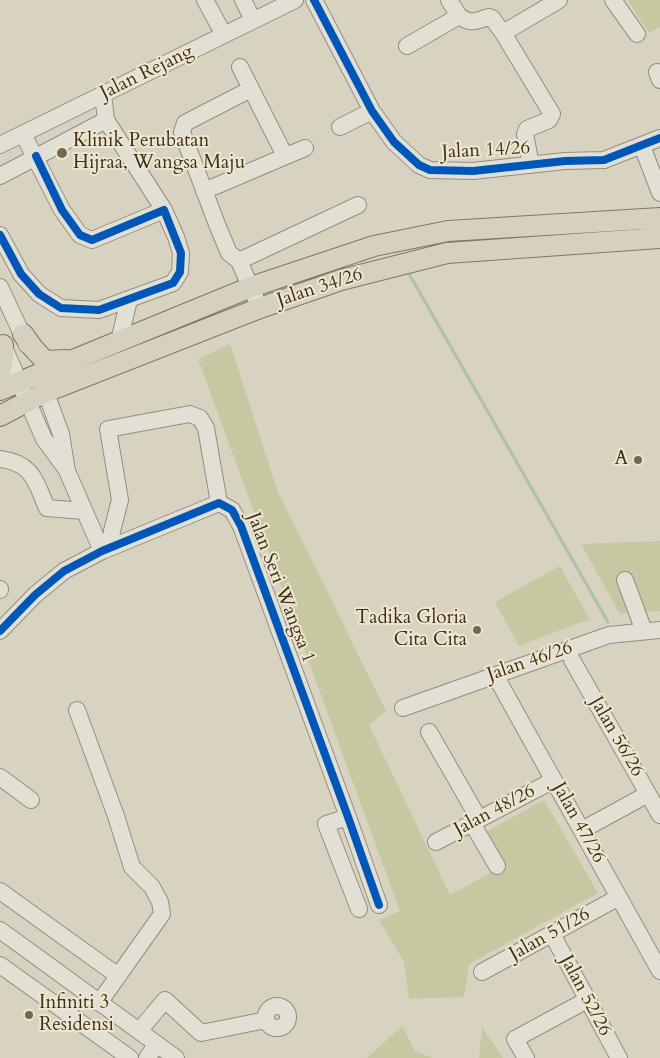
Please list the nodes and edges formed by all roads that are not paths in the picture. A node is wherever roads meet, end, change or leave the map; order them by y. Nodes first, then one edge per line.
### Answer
1 (206, 0) edge
2 (242, 0) edge
3 (294, 0) edge
4 (314, 0) edge
5 (449, 0) edge
6 (559, 0) edge
7 (613, 0) edge
8 (275, 4) edge
9 (458, 16) junction
10 (253, 20) junction
11 (503, 33) junction
12 (637, 34) dead end
13 (224, 35) junction
14 (408, 46) dead end
15 (240, 67) dead end
16 (251, 89) junction
17 (103, 94) junction
18 (372, 111) junction
19 (106, 120) junction
20 (340, 126) dead end
21 (23, 134) junction
22 (660, 138) edge
23 (0, 145) edge
24 (642, 146) junction
25 (305, 148) dead end
26 (36, 156) junction
27 (285, 156) junction
28 (531, 165) junction
29 (0, 176) edge
30 (204, 191) junction
31 (660, 193) edge
32 (358, 205) dead end
33 (164, 210) junction
34 (660, 218) edge
35 (660, 238) edge
36 (2, 242) edge
37 (239, 261) junction
38 (251, 287) junction
39 (0, 288) edge
40 (130, 300) junction
41 (260, 308) junction
42 (22, 334) junction
43 (119, 341) junction
44 (1, 342) edge
45 (76, 358) junction
46 (38, 373) junction
47 (0, 375) edge
48 (20, 381) junction
49 (0, 390) edge
50 (46, 392) junction
51 (27, 400) junction
52 (0, 416) edge
53 (0, 459) edge
54 (67, 471) junction
55 (219, 503) junction
56 (84, 511) junction
57 (106, 549) junction
58 (625, 580) dead end
59 (652, 630) edge
60 (0, 632) edge
61 (572, 660) dead end
62 (495, 675) junction
63 (403, 708) dead end
64 (77, 710) dead end
65 (429, 732) dead end
66 (0, 777) edge
67 (554, 780) junction
68 (648, 794) junction
69 (31, 800) dead end
70 (660, 815) edge
71 (348, 816) junction
72 (476, 821) junction
73 (582, 830) junction
74 (436, 842) dead end
75 (497, 866) dead end
76 (0, 891) edge
77 (619, 897) junction
78 (379, 905) dead end
79 (359, 910) dead end
80 (0, 930) edge
81 (552, 934) junction
82 (0, 965) edge
83 (660, 971) edge
84 (482, 972) dead end
85 (117, 975) junction
86 (587, 1000) junction
87 (99, 1003) junction
88 (266, 1020) dead end
89 (139, 1032) junction
90 (157, 1044) junction
91 (130, 1058) edge
92 (148, 1058) edge
93 (176, 1058) edge
94 (526, 1058) edge
95 (619, 1058) edge

1 - 13 street
2 - 10 street
3 - 8 street, Jalan Rejang
4 - 18 street, Jalan 14/26
5 - 9 street
6 - 11 street
7 - 12 street
8 - 10 street, Jalan Rejang
9 - 11 street
9 - 14 street
10 - 13 street, Jalan Rejang
11 - 28 street
13 - 17 street, Jalan Rejang
15 - 16 street
16 - 27 street
16 - 30 street
17 - 19 street
17 - 21 street, Jalan Rejang
18 - 20 street
18 - 28 street, Jalan 14/26
19 - 26 street
19 - 33 street
21 - 23 street, Jalan Rejang
21 - 26 street
22 - 24 street, Jalan 14/26
24 - 28 street, Jalan 14/26
24 - 31 street
25 - 27 street
26 - 29 street
26 - 33 street
27 - 30 street
30 - 37 street
32 - 37 street
33 - 40 street
34 - 38 main road, Jalan 34/26
35 - 41 main road, Jalan 34/26
36 - 40 street
37 - 38 street
38 - 41 street
38 - 43 main road, Jalan 34/26
39 - 42 street
40 - 43 street
41 - 50 main road, Jalan 34/26
42 - 45 main road
42 - 46 street
43 - 45 main road, Jalan 34/26
44 - 47 main road
44 - 48 street
45 - 46 main road, Jalan 34/26
46 - 48 main road, Jalan 34/26
46 - 50 street
48 - 49 main road, Jalan 34/26
48 - 51 street
50 - 51 main road, Jalan 34/26
50 - 54 street
51 - 52 main road, Jalan 34/26
51 - 54 street
53 - 56 street
54 - 56 street
55 - 57 street, Jalan Seri Wangsa 1
55 - 57 street
55 - 71 street, Jalan Seri Wangsa 1
56 - 57 street
57 - 60 street, Jalan Seri Wangsa 1
58 - 59 street
59 - 62 street, Jalan 46/26
61 - 68 street, Jalan 56/26
62 - 63 street, Jalan 46/26
62 - 67 street, Jalan 47/26
64 - 85 street
65 - 72 street
66 - 69 street
67 - 72 street, Jalan 48/26
67 - 73 street, Jalan 47/26
68 - 70 street, Jalan 56/26
68 - 73 street
71 - 78 street, Jalan Seri Wangsa 1
71 - 79 street
72 - 74 street, Jalan 48/26
72 - 75 street
73 - 77 street, Jalan 47/26
76 - 85 street
77 - 81 street, Jalan 51/26
77 - 83 street, Jalan 47/26
80 - 87 street
81 - 84 street, Jalan 51/26
81 - 86 street, Jalan 52/26
82 - 91 street
85 - 87 street
86 - 94 street
86 - 95 street, Jalan 52/26
87 - 89 street
88 - 89 street
89 - 90 street
90 - 92 street
90 - 93 street

